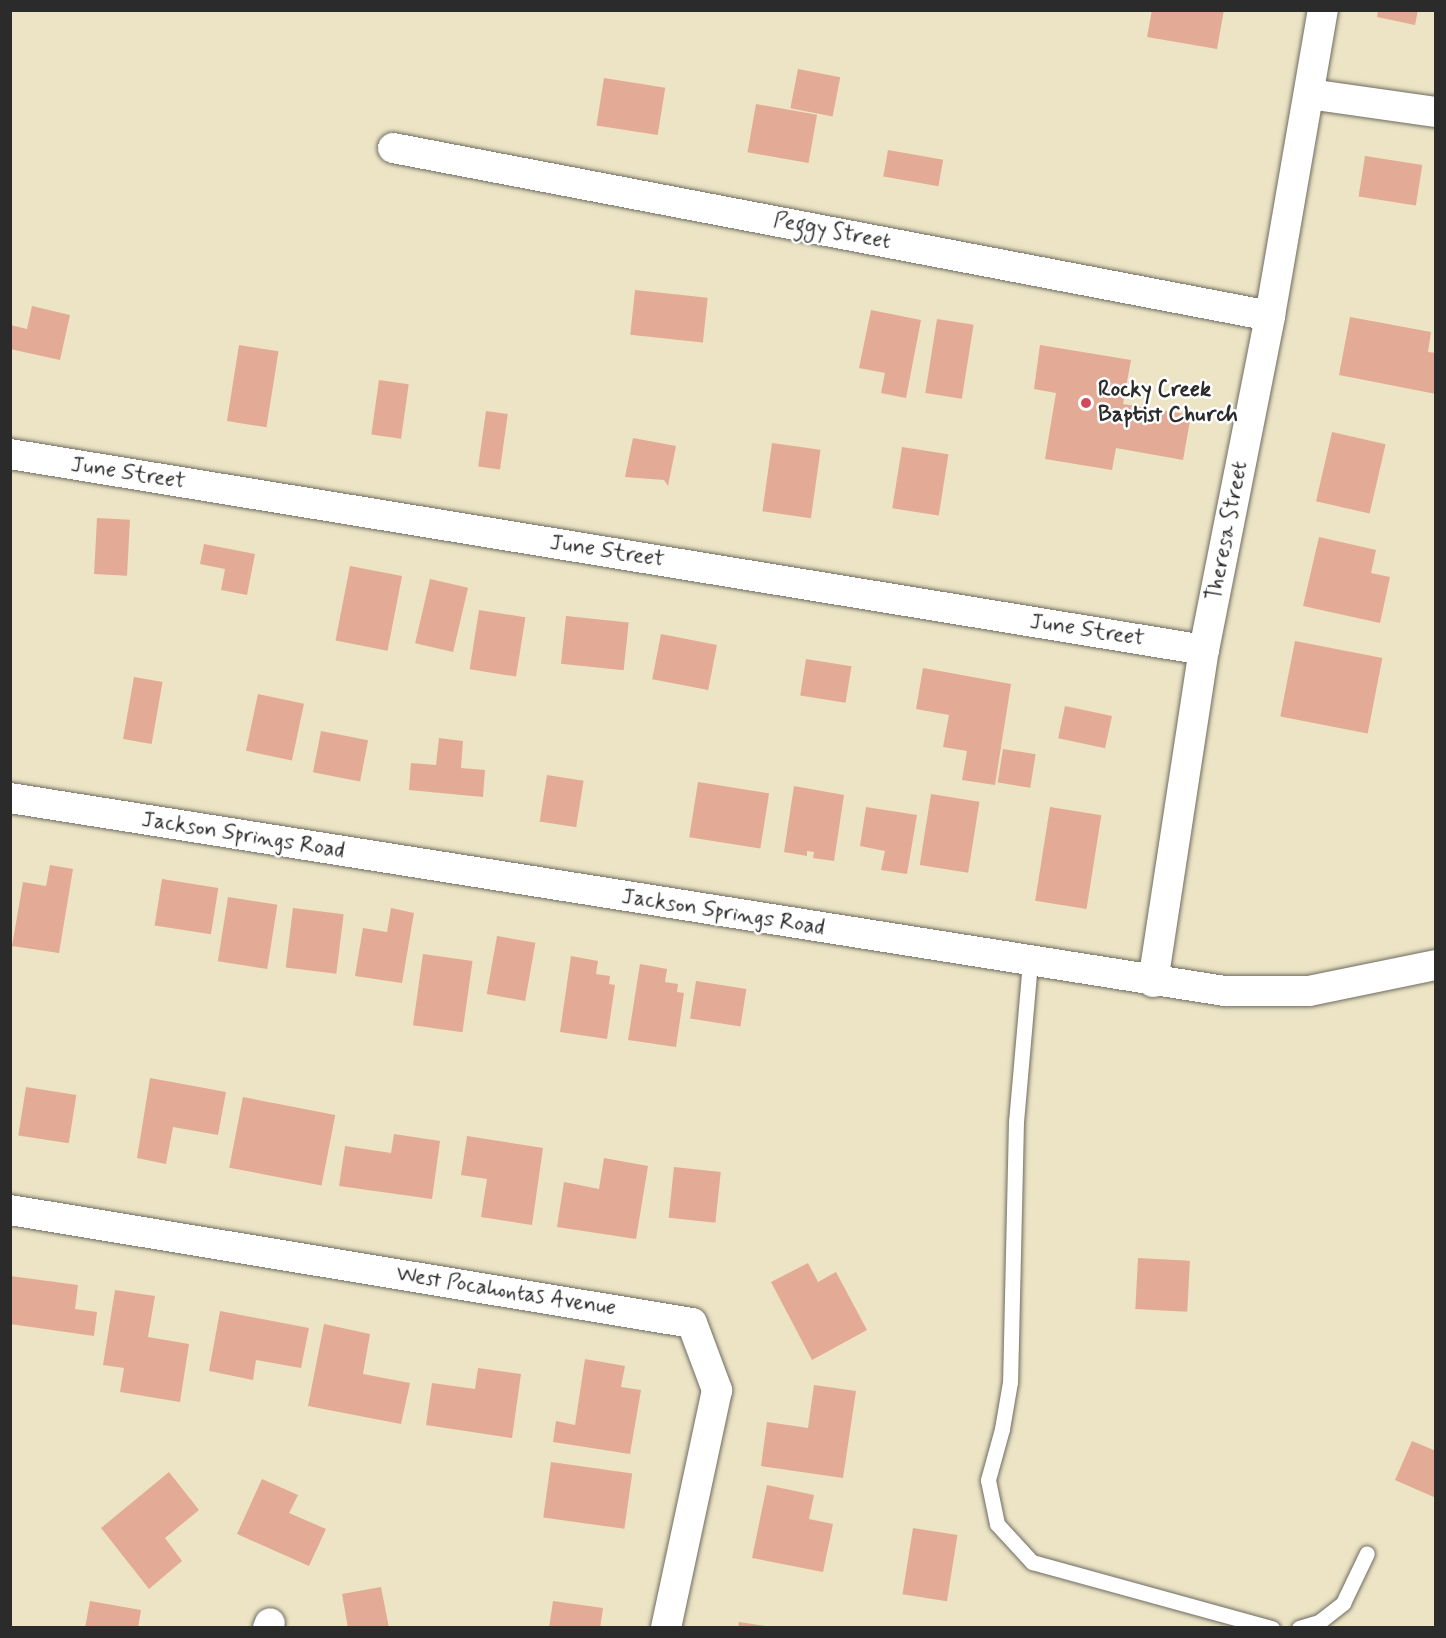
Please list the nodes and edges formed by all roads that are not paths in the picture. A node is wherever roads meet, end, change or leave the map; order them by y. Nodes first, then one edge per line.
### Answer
1 (1323, 10) edge
2 (1309, 94) junction
3 (1436, 112) edge
4 (393, 148) dead end
5 (1270, 316) junction
6 (10, 454) edge
7 (1204, 650) junction
8 (10, 798) edge
9 (1030, 962) junction
10 (1436, 965) edge
11 (1153, 981) junction
12 (10, 1210) edge
13 (1366, 1553) dead end
14 (666, 1628) edge
15 (1272, 1628) edge
16 (1299, 1628) edge

1 - 2 street, Theresa Street
2 - 3 street
2 - 5 street, Theresa Street
4 - 5 street, Peggy Street
5 - 7 street, Theresa Street
6 - 7 street, June Street
7 - 11 street, Theresa Street
8 - 9 street, Jackson Springs Road
9 - 11 street, Jackson Springs Road
9 - 15 lane
10 - 11 street, Jackson Springs Road
12 - 14 street, West Pocahontas Avenue
13 - 16 lane

